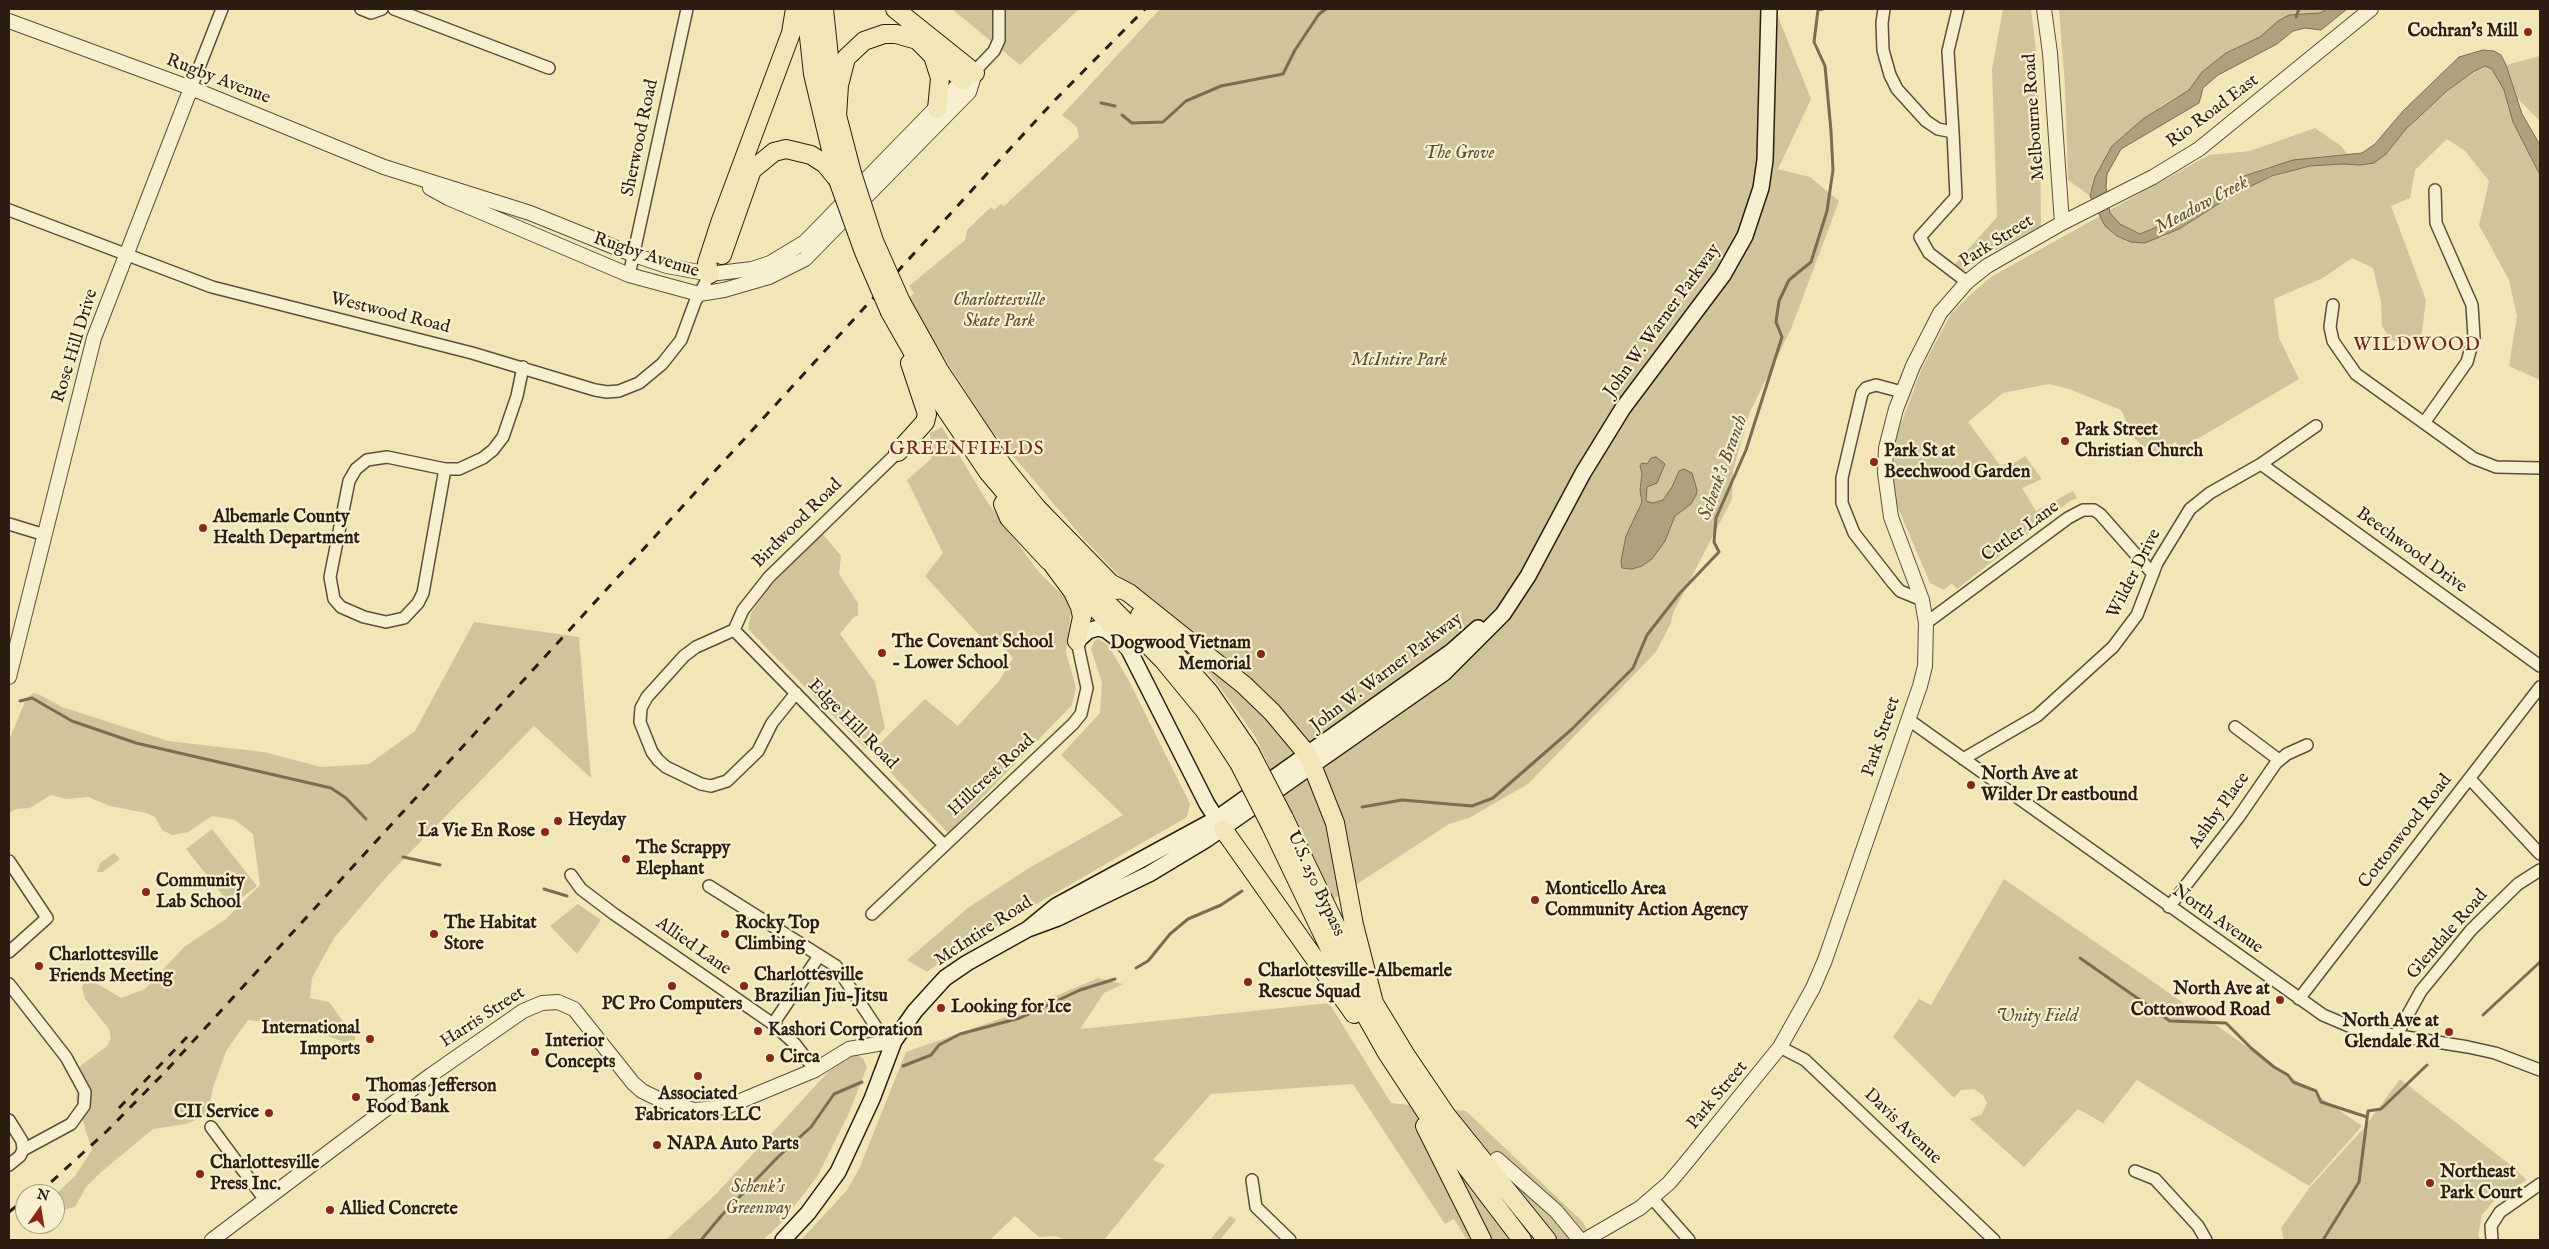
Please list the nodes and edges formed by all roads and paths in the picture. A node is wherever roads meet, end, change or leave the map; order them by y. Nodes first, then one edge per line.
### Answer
1 (222, 9) edge
2 (361, 9) edge
3 (382, 9) edge
4 (394, 9) edge
5 (687, 9) edge
6 (795, 9) edge
7 (806, 9) edge
8 (824, 9) edge
9 (895, 9) edge
10 (999, 9) edge
11 (1769, 9) edge
12 (1884, 9) edge
13 (1958, 9) edge
14 (2044, 9) edge
15 (2371, 9) edge
16 (9, 21) edge
17 (926, 48) junction
18 (549, 68) dead end
19 (969, 77) junction
20 (191, 88) junction
21 (936, 109) junction
22 (836, 116) junction
23 (1952, 132) junction
24 (412, 176) junction
25 (845, 177) junction
26 (2435, 190) dead end
27 (9, 210) edge
28 (2062, 223) junction
29 (634, 255) junction
30 (126, 256) junction
31 (710, 274) junction
32 (629, 275) junction
33 (1967, 282) junction
34 (699, 294) junction
35 (2333, 305) dead end
36 (896, 307) junction
37 (902, 334) junction
38 (523, 367) junction
39 (1902, 392) junction
40 (2424, 424) junction
41 (2316, 426) dead end
42 (898, 452) joint
43 (2261, 464) junction
44 (2540, 468) edge
45 (445, 469) junction
46 (988, 472) junction
47 (9, 524) edge
48 (45, 535) junction
49 (1054, 566) junction
50 (2153, 574) junction
51 (1106, 590) junction
52 (1922, 600) junction
53 (1926, 623) junction
54 (734, 630) junction
55 (1077, 641) junction
56 (1127, 646) junction
57 (2540, 666) edge
58 (9, 677) edge
59 (2540, 687) edge
60 (796, 693) junction
61 (1909, 720) junction
62 (2235, 727) dead end
63 (2307, 745) dead end
64 (1244, 758) junction
65 (1963, 759) junction
66 (1311, 760) junction
67 (2279, 760) junction
68 (2470, 779) junction
69 (1278, 822) junction
70 (1220, 824) junction
71 (944, 845) junction
72 (2540, 854) edge
73 (9, 861) edge
74 (2540, 870) edge
75 (571, 874) dead end
76 (709, 886) dead end
77 (2169, 907) junction
78 (872, 914) dead end
79 (9, 952) edge
80 (819, 956) junction
81 (9, 984) edge
82 (2299, 999) junction
83 (1374, 1003) junction
84 (773, 1024) junction
85 (2396, 1036) junction
86 (894, 1041) junction
87 (1780, 1047) junction
88 (1387, 1053) junction
89 (2540, 1068) edge
90 (815, 1070) junction
91 (1402, 1078) junction
92 (1447, 1116) junction
93 (9, 1120) edge
94 (210, 1127) dead end
95 (23, 1150) junction
96 (1497, 1159) joint
97 (9, 1165) edge
98 (2135, 1171) dead end
99 (1252, 1180) dead end
100 (2540, 1184) edge
101 (1652, 1198) junction
102 (265, 1200) junction
103 (212, 1240) edge
104 (783, 1240) edge
105 (1290, 1240) edge
106 (1482, 1240) edge
107 (1522, 1240) edge
108 (1547, 1240) edge
109 (1580, 1240) edge
110 (1585, 1240) edge
111 (1688, 1240) edge
112 (1994, 1240) edge
113 (2206, 1240) edge
114 (2492, 1240) edge

1 - 20 street, Rose Hill Drive
2 - 3 street
4 - 18 street
5 - 29 street, Sherwood Road
6 - 31 highway
7 - 25 highway
8 - 22 highway
9 - 19 highway
10 - 19 street
11 - 66 main road, John W. Warner Parkway
12 - 23 street
13 - 23 street
14 - 28 street, Melbourne Road
15 - 28 street, Rio Road East
16 - 20 street, Rugby Avenue
17 - 19 highway
17 - 21 highway
17 - 22 highway
19 - 21 street, Rugby Avenue
19 - 34 street, Rugby Avenue
20 - 24 street, Rugby Avenue
20 - 30 street, Rose Hill Drive
21 - 31 street, Rugby Avenue
22 - 25 highway
23 - 33 street
24 - 29 street, Rugby Avenue
24 - 32 street, Rugby Avenue
25 - 31 highway
25 - 36 highway, bridge
25 - 36 highway, bridge
26 - 40 street
27 - 30 street, Westwood Road
28 - 33 street, Park Street
29 - 31 street, Rugby Avenue
29 - 32 street, Sherwood Road
30 - 38 street, Westwood Road
30 - 48 street, Rose Hill Drive
31 - 34 street, Westwood Road
32 - 34 street, Rugby Avenue
33 - 39 street, Park Street
34 - 38 street, Westwood Road
35 - 40 street
36 - 37 highway
36 - 51 highway
37 - 42 highway
37 - 46 highway
38 - 45 street
39 - 52 street, Park Street
39 - 52 street
40 - 44 street
41 - 43 street, Wilder Drive
42 - 54 street, Birdwood Road
43 - 50 street, Wilder Drive
43 - 57 street, Beechwood Drive
45 - 45 street
46 - 49 highway
46 - 51 highway
47 - 48 street
48 - 58 street, Rose Hill Drive
49 - 55 highway
49 - 56 highway
50 - 53 street, Cutler Lane
50 - 65 street, Wilder Drive
51 - 64 highway
51 - 64 highway
51 - 66 highway
52 - 53 street, Park Street
53 - 61 street, Park Street
54 - 60 street, Edge Hill Road
54 - 60 street
55 - 56 main road
55 - 71 street, Hillcrest Road
56 - 70 main road
59 - 68 street, Cottonwood Road
60 - 71 street, Edge Hill Road
61 - 65 street, North Avenue
61 - 87 street, Park Street
62 - 67 street
63 - 67 street, Ashby Place
64 - 69 highway, bridge
65 - 77 street, North Avenue
66 - 70 main road, John W. Warner Parkway
66 - 83 highway
67 - 77 street, Ashby Place
68 - 72 street
68 - 82 street, Cottonwood Road
69 - 83 highway, U.S. 250 Bypass
69 - 88 highway
70 - 86 main road, McIntire Road
70 - 88 highway
71 - 78 street, Hillcrest Road
73 - 79 street
74 - 85 street, Glendale Road
75 - 84 street, Allied Lane
76 - 80 street
77 - 82 street, North Avenue
80 - 84 street
80 - 86 street
81 - 95 street
82 - 85 street, North Avenue
83 - 92 highway
84 - 90 street, Allied Lane
85 - 89 street, North Avenue
86 - 90 street, Harris Street
86 - 104 main road, McIntire Road
87 - 101 street, Park Street
87 - 112 street, Davis Avenue
88 - 91 highway
90 - 102 street, Harris Street
91 - 106 highway
91 - 107 highway
92 - 96 highway
92 - 108 highway
93 - 95 street
94 - 102 street
95 - 97 street
96 - 109 street
98 - 113 street
99 - 105 street
100 - 114 street
101 - 110 street, Park Street
101 - 111 street
102 - 103 street, Harris Street

